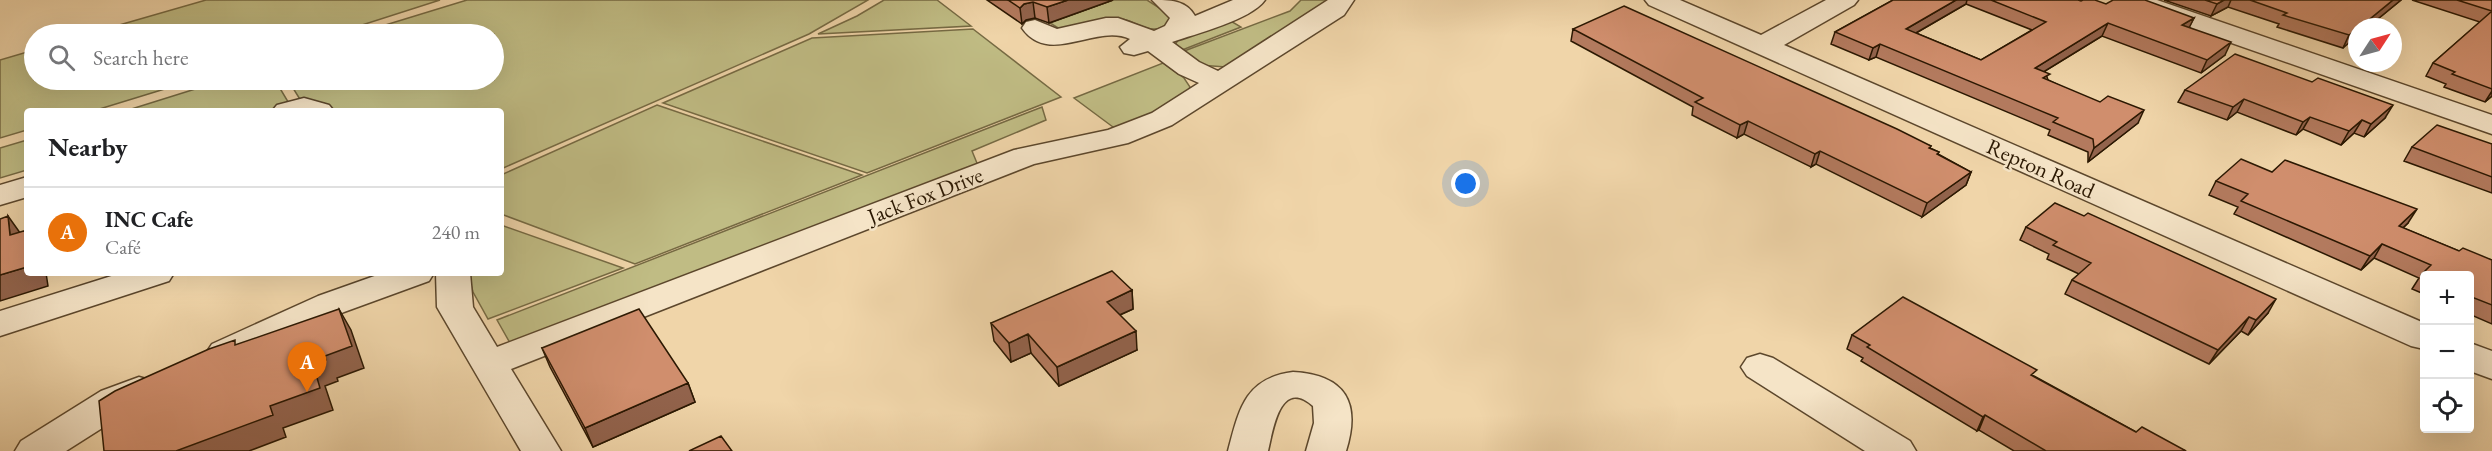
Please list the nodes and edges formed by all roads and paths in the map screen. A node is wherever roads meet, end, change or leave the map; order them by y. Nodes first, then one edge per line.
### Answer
1 (1165, 0) edge
2 (1252, 0) edge
3 (1341, 0) edge
4 (1658, 0) edge
5 (1845, 0) edge
6 (2132, 0) edge
7 (1035, 28) dead end
8 (1176, 31) junction
9 (1142, 44) junction
10 (1762, 46) junction
11 (1223, 82) junction
12 (2492, 125) edge
13 (24, 188) edge
14 (0, 195) edge
15 (148, 276) edge
16 (409, 276) edge
17 (453, 276) edge
18 (0, 324) edge
19 (2420, 335) edge
20 (2474, 358) edge
21 (491, 363) junction
22 (2492, 366) edge
23 (1760, 367) dead end
24 (35, 451) edge
25 (541, 451) edge
26 (1248, 451) edge
27 (1326, 451) edge
28 (1896, 451) edge

1 - 8 street
2 - 8 street
3 - 11 street, Jack Fox Drive
4 - 10 street, Repton Road
5 - 10 street
6 - 12 street
7 - 9 street
8 - 9 street
9 - 11 street
10 - 19 street, Repton Road
11 - 21 street, Jack Fox Drive
13 - 14 street
15 - 18 street
16 - 24 street
17 - 21 street
20 - 22 street
21 - 25 street
23 - 28 street
26 - 27 street

